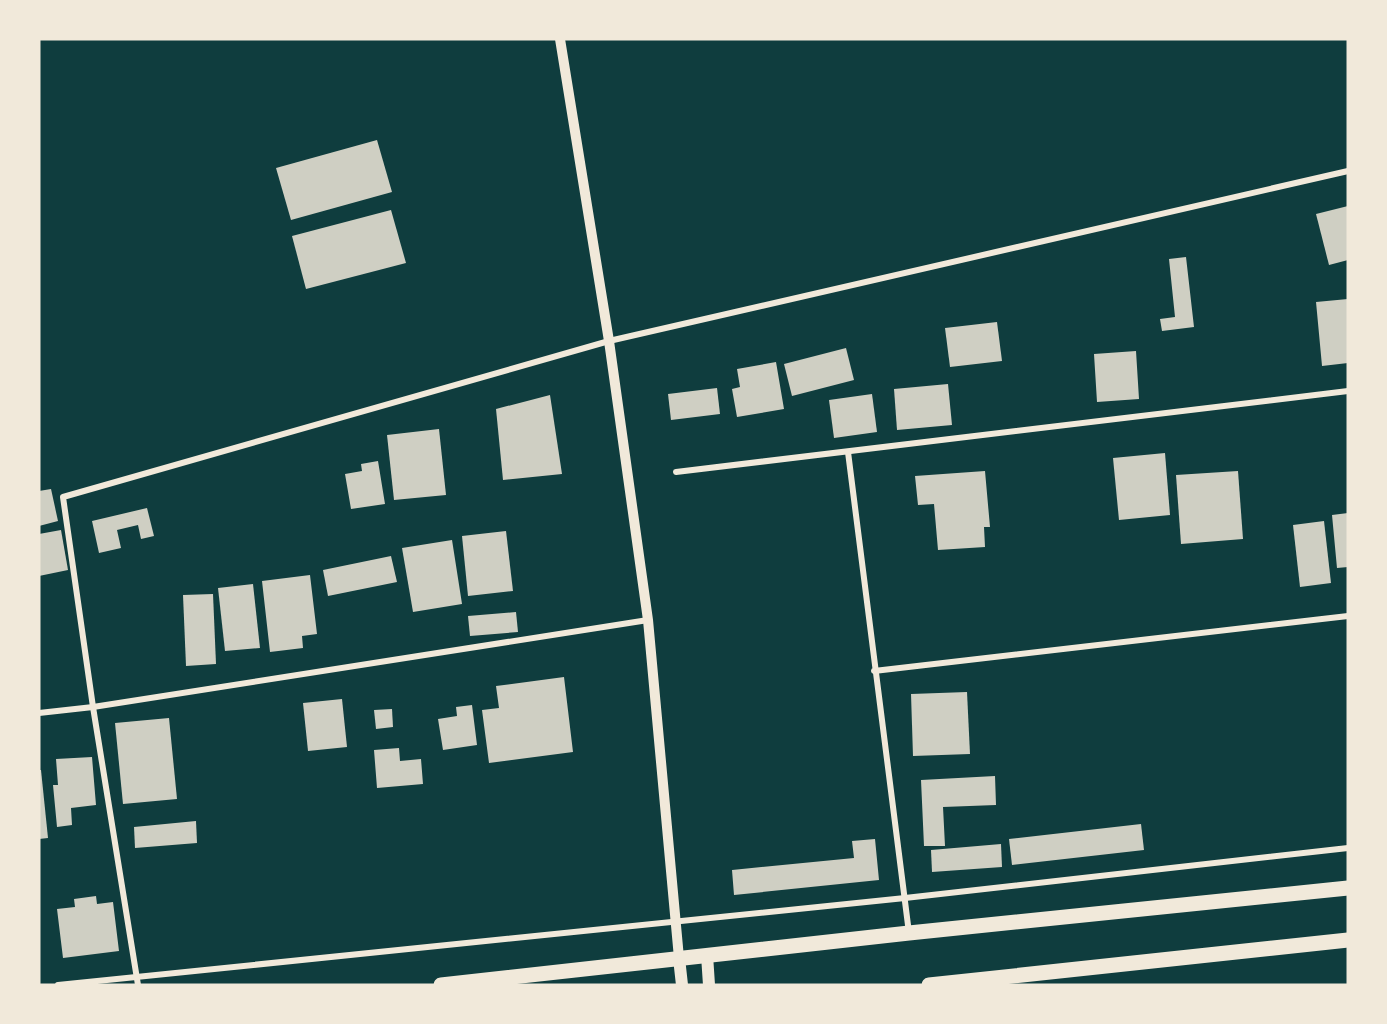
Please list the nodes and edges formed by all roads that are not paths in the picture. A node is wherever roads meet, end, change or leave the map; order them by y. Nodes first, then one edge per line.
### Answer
1 (561, 39) edge
2 (1348, 171) edge
3 (609, 341) junction
4 (1348, 391) edge
5 (848, 452) junction
6 (676, 472) dead end
7 (1348, 616) edge
8 (648, 620) junction
9 (874, 671) junction
10 (93, 707) junction
11 (39, 713) edge
12 (1348, 849) edge
13 (1348, 888) edge
14 (905, 898) junction
15 (677, 921) junction
16 (909, 933) junction
17 (1348, 940) edge
18 (707, 955) junction
19 (679, 958) junction
20 (137, 977) junction
21 (58, 985) edge
22 (138, 985) edge
23 (441, 985) edge
24 (682, 985) edge
25 (709, 985) edge
26 (929, 985) edge

1 - 3 street
2 - 3 street
3 - 8 street
3 - 10 street
4 - 5 street
5 - 6 street
5 - 9 street
7 - 9 street
8 - 10 street
8 - 15 street
9 - 14 street
10 - 11 street
10 - 20 street
12 - 14 street
13 - 16 main road
14 - 15 street
14 - 16 street
15 - 19 street
15 - 20 street
16 - 18 main road
17 - 26 main road
18 - 19 main road
18 - 25 main road
19 - 23 main road
19 - 24 main road
20 - 21 street
20 - 22 street

